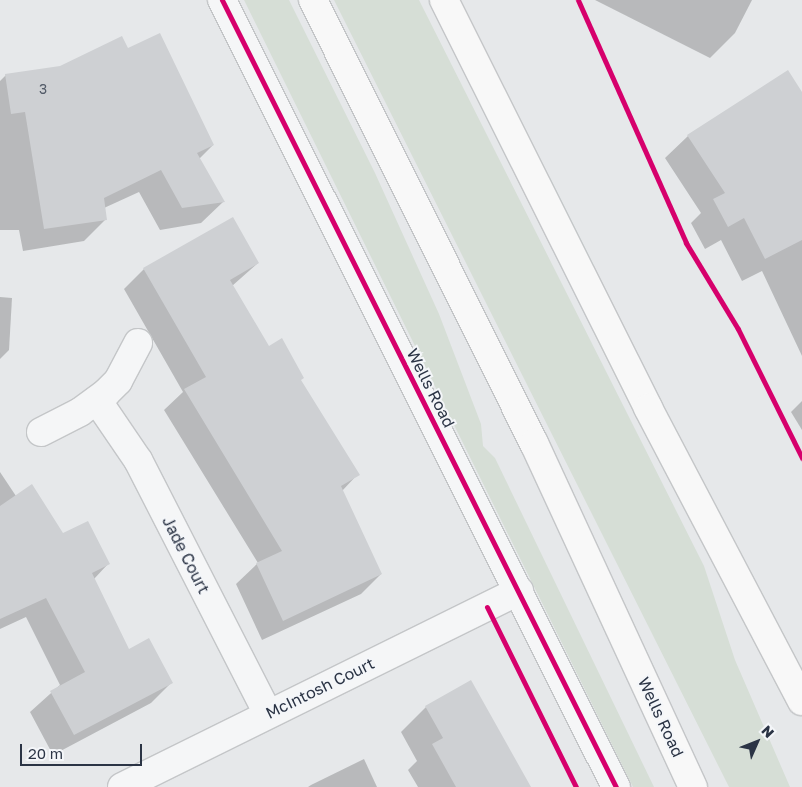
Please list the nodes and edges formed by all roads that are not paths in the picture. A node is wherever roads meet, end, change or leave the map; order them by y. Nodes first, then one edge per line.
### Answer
1 (222, 0) edge
2 (313, 0) edge
3 (444, 0) edge
4 (138, 343) dead end
5 (97, 400) junction
6 (41, 432) dead end
7 (519, 590) junction
8 (802, 701) edge
9 (268, 714) junction
10 (122, 787) edge
11 (616, 787) edge
12 (693, 787) edge

1 - 7 street, Wells Road
2 - 12 main road, Wells Road
3 - 8 main road
4 - 5 street
5 - 6 street
5 - 9 street, Jade Court
7 - 9 street, McIntosh Court
7 - 11 street, Wells Road
9 - 10 street, McIntosh Court

